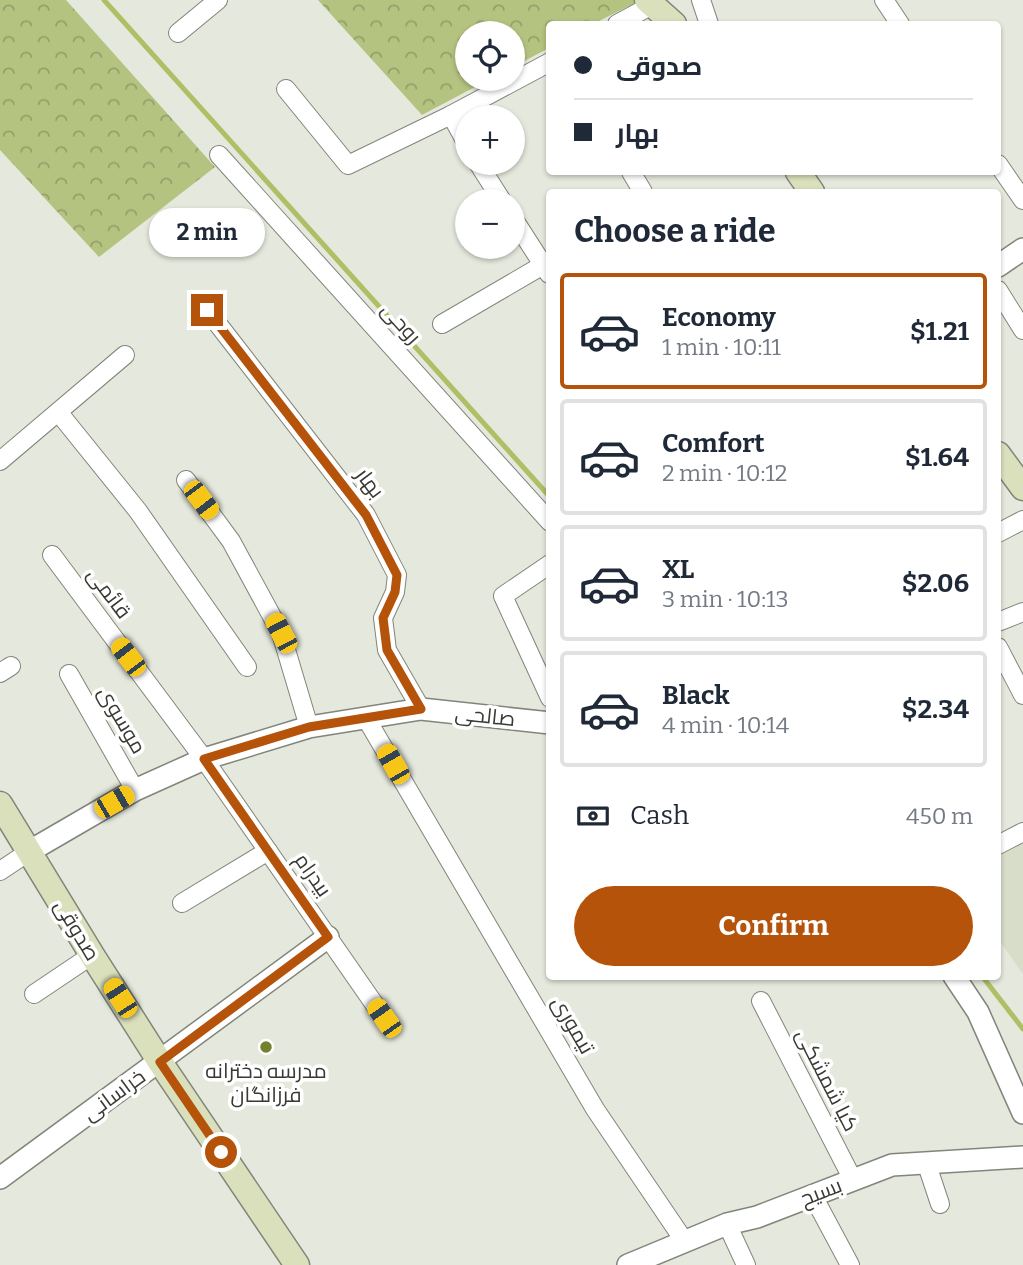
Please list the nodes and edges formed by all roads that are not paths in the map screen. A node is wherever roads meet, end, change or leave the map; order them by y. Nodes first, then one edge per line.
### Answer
1 (218, 0) edge
2 (701, 0) edge
3 (884, 0) edge
4 (644, 11) edge
5 (623, 21) edge
6 (667, 21) edge
7 (708, 21) edge
8 (898, 21) edge
9 (178, 33) dead end
10 (546, 64) edge
11 (286, 89) dead end
12 (451, 116) junction
13 (455, 123) edge
14 (219, 155) dead end
15 (1001, 168) edge
16 (1023, 200) edge
17 (525, 235) edge
18 (1023, 249) edge
19 (1001, 264) edge
20 (546, 266) edge
21 (546, 268) edge
22 (1001, 295) edge
23 (207, 310) dead end
24 (442, 324) dead end
25 (1023, 330) edge
26 (125, 355) dead end
27 (59, 413) junction
28 (1001, 458) edge
29 (0, 461) edge
30 (186, 480) dead end
31 (1023, 488) edge
32 (546, 518) edge
33 (1023, 520) edge
34 (1001, 531) edge
35 (52, 555) dead end
36 (546, 567) edge
37 (1023, 612) edge
38 (1001, 621) edge
39 (1001, 653) edge
40 (247, 667) dead end
41 (69, 674) dead end
42 (546, 689) edge
43 (1023, 695) edge
44 (421, 709) junction
45 (366, 718) junction
46 (546, 723) edge
47 (309, 727) junction
48 (204, 759) junction
49 (135, 790) junction
50 (0, 804) edge
51 (1023, 831) edge
52 (1001, 843) edge
53 (30, 851) junction
54 (268, 851) junction
55 (0, 871) edge
56 (182, 903) dead end
57 (328, 937) junction
58 (92, 956) junction
59 (957, 980) edge
60 (34, 994) dead end
61 (761, 1001) dead end
62 (384, 1018) dead end
63 (160, 1062) junction
64 (1023, 1113) edge
65 (1023, 1157) edge
66 (926, 1162) junction
67 (0, 1178) edge
68 (853, 1180) junction
69 (812, 1194) junction
70 (940, 1204) dead end
71 (727, 1224) junction
72 (685, 1242) junction
73 (297, 1265) edge
74 (628, 1265) edge
75 (746, 1265) edge
76 (850, 1265) edge

1 - 9 street
2 - 7 street
3 - 8 street
4 - 5 street
4 - 6 main road
10 - 12 street
11 - 12 street
12 - 13 street
14 - 32 street, روحی
15 - 16 street
17 - 20 street
18 - 19 street
21 - 24 street
22 - 25 street
23 - 44 street, بهار
26 - 27 street
27 - 29 street
27 - 40 street
28 - 31 main road
30 - 47 street
33 - 34 street
35 - 48 street, قائمی
36 - 42 street
37 - 38 street
39 - 43 street
41 - 49 street, موسوی
44 - 45 street, صالحی
44 - 46 street, صالحی
45 - 47 street, صالحی
45 - 72 street, تیموری
47 - 48 street, صالحی
48 - 49 street, صالحی
48 - 54 street, بیدرام
49 - 53 street, صالحی
50 - 53 main road, صدوقی
51 - 52 street
53 - 55 street
53 - 58 main road, صدوقی
54 - 56 street
54 - 57 street, بیدرام
57 - 62 street, بیدرام
57 - 63 street, خراسانی
58 - 60 street
58 - 63 main road, صدوقی
59 - 64 street
61 - 68 street, کیا شمشکی
63 - 67 street, خراسانی
63 - 73 main road, صدوقی
65 - 66 street, بسیح
66 - 68 street, بسیح
66 - 70 street
68 - 69 street, بسیح
69 - 71 street, بسیح
69 - 76 street
71 - 72 street, بسیح
71 - 75 street
72 - 74 street, بسیح

